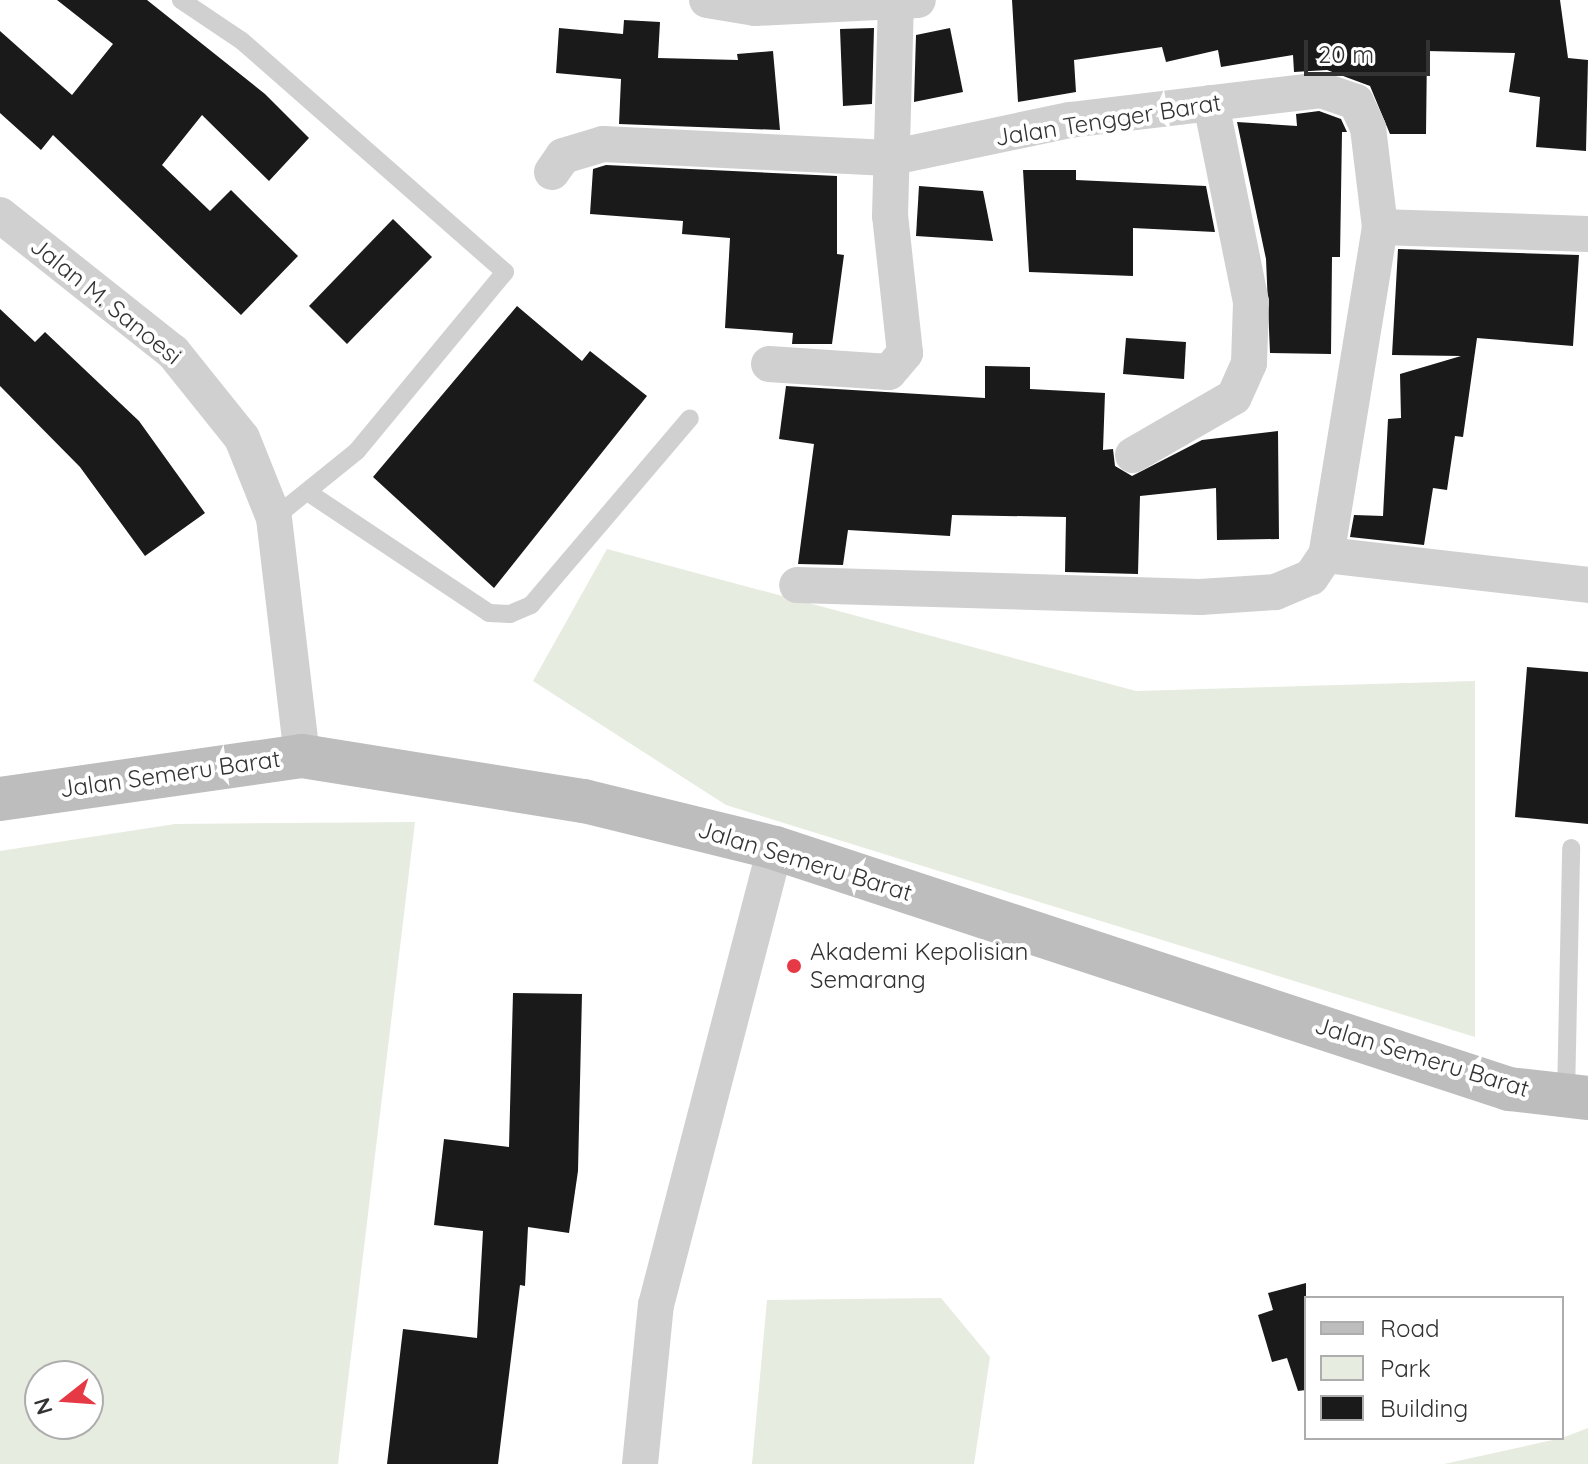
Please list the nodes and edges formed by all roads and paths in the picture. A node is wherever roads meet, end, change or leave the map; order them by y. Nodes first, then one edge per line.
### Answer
1 (181, 0) edge
2 (707, 0) edge
3 (903, 2) edge
4 (1211, 103) junction
5 (889, 158) junction
6 (552, 172) dead end
7 (0, 215) edge
8 (1380, 227) junction
9 (1588, 234) edge
10 (769, 364) dead end
11 (690, 418) dead end
12 (1133, 455) dead end
13 (309, 493) junction
14 (274, 518) junction
15 (1326, 555) junction
16 (797, 585) dead end
17 (1588, 585) edge
18 (302, 756) junction
19 (0, 799) edge
20 (775, 848) junction
21 (1571, 848) dead end
22 (1577, 1097) edge
23 (640, 1464) edge

1 - 13 lane
2 - 3 street
3 - 5 street
4 - 5 street, Jalan Tengger Barat
4 - 8 street, Jalan Tengger Barat
4 - 12 street
5 - 6 street, Jalan Tengger Barat
5 - 10 street
7 - 14 street, Jalan M. Sanoesi
8 - 9 street
8 - 15 street, Jalan Tengger Barat
11 - 13 lane
13 - 14 lane
14 - 18 street, Jalan M. Sanoesi
15 - 16 street
15 - 17 street
18 - 19 street, Jalan Semeru Barat
18 - 20 street, Jalan Semeru Barat
20 - 22 street, Jalan Semeru Barat
20 - 23 street
21 - 22 lane

